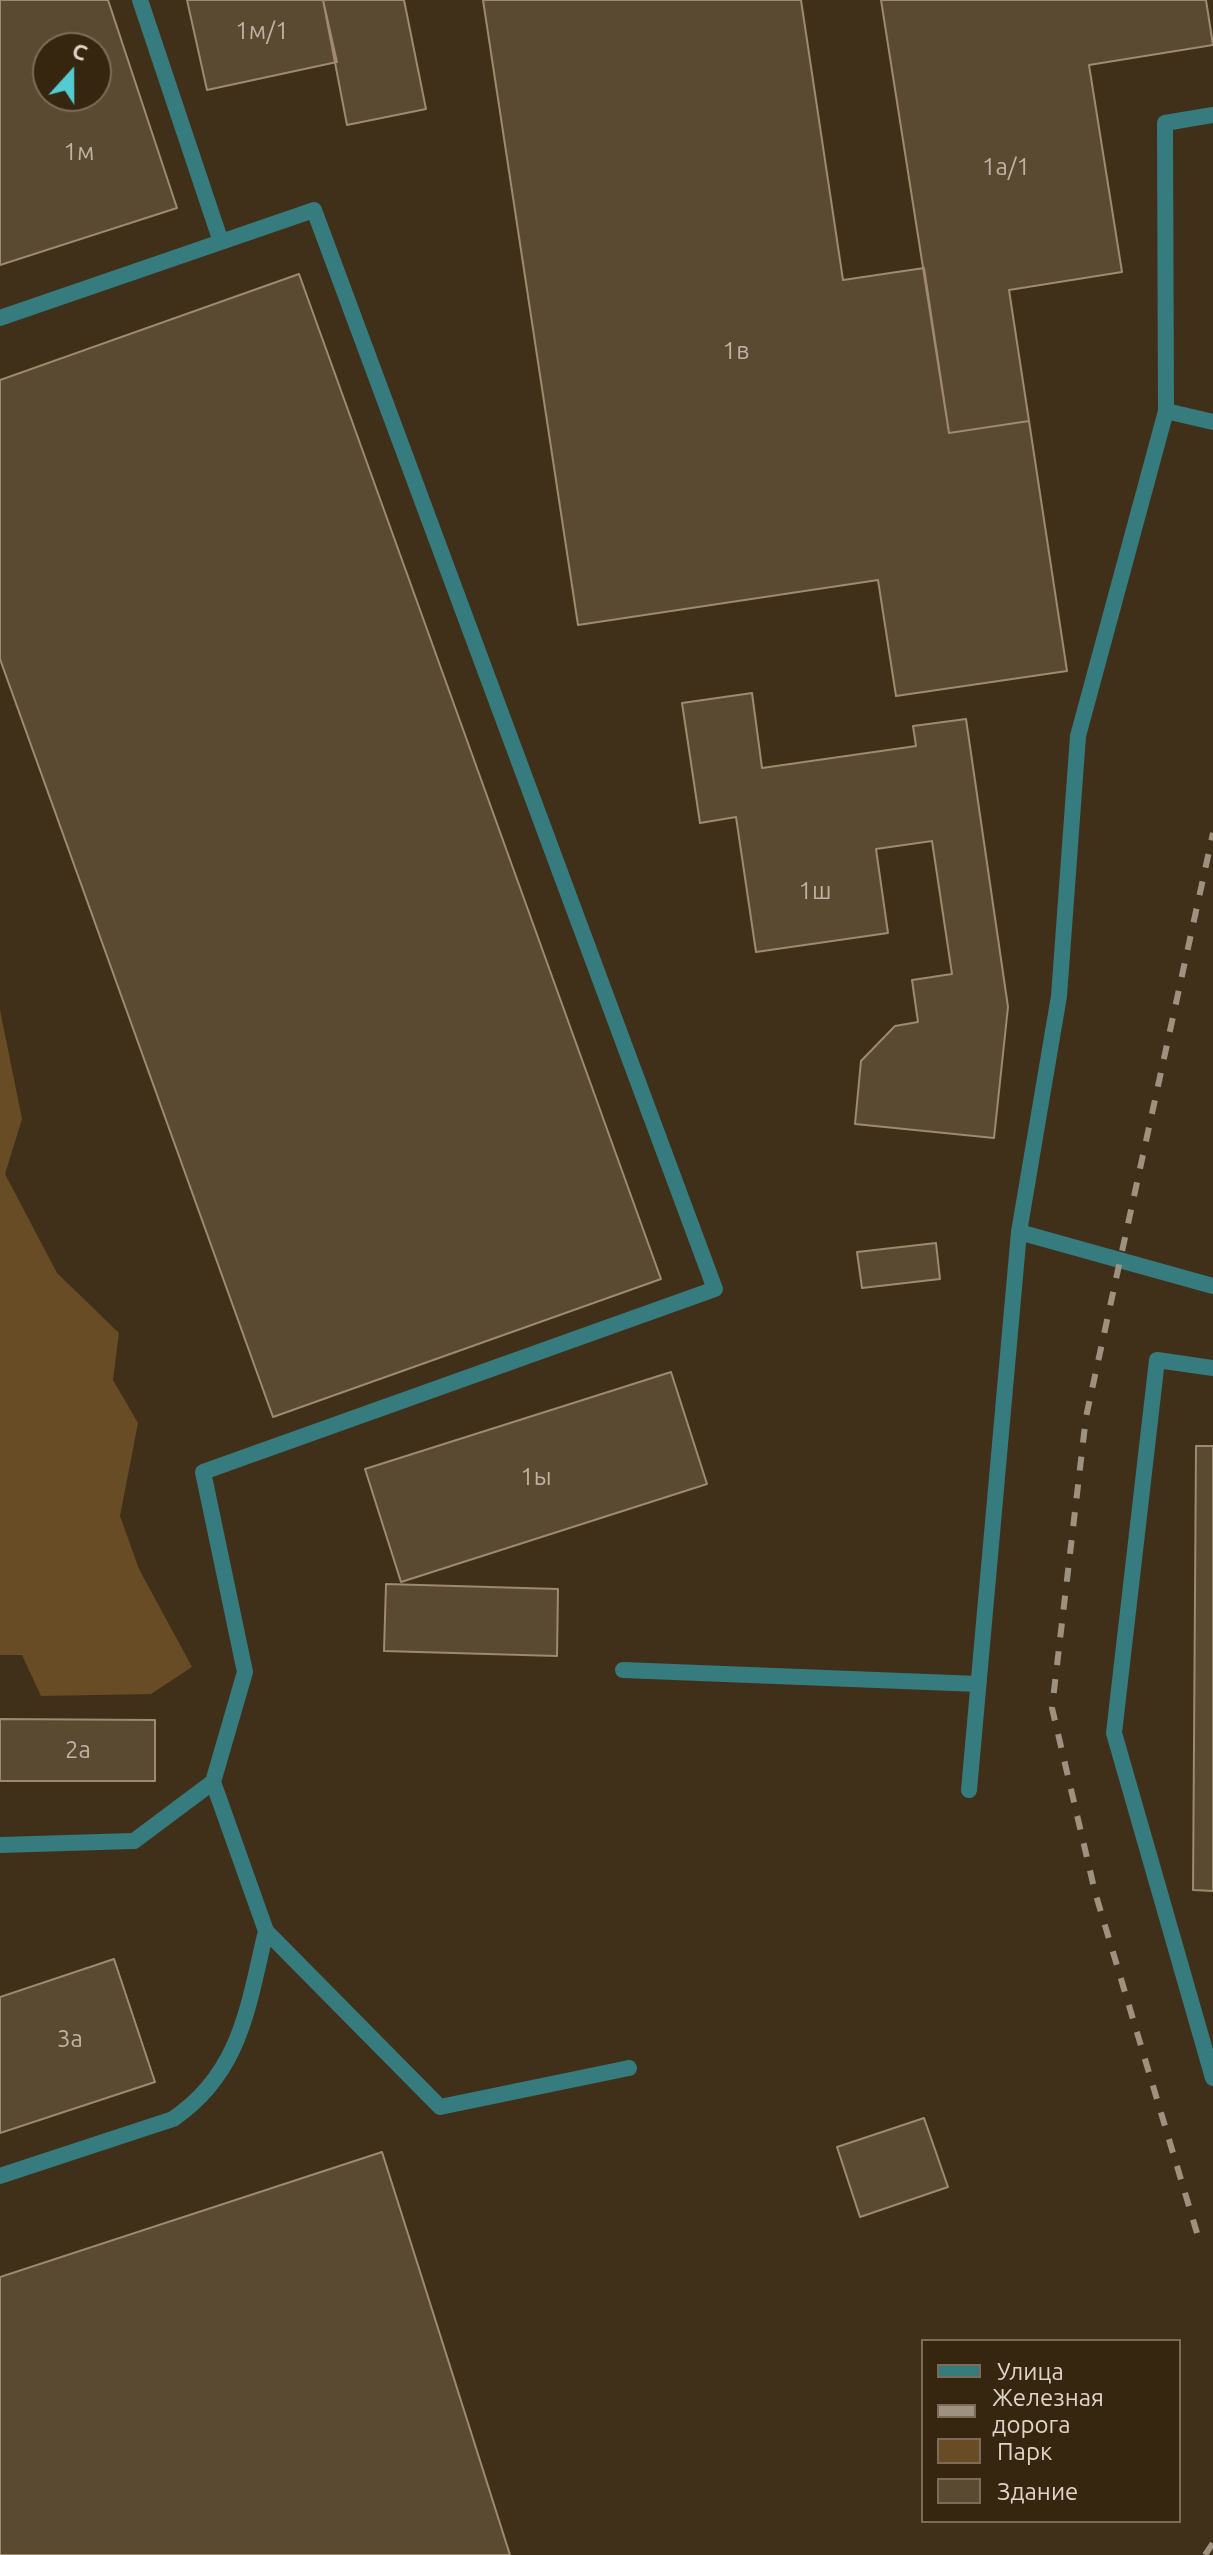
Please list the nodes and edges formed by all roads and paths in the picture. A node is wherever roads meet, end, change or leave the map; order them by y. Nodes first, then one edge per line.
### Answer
1 (140, 0) edge
2 (1213, 115) edge
3 (221, 242) junction
4 (0, 318) edge
5 (1166, 411) junction
6 (1213, 422) edge
7 (1019, 1232) junction
8 (1213, 1286) edge
9 (1213, 1368) edge
10 (623, 1670) dead end
11 (978, 1684) junction
12 (213, 1782) junction
13 (969, 1790) dead end
14 (0, 1845) edge
15 (266, 1931) junction
16 (629, 2068) dead end
17 (1213, 2078) edge
18 (0, 2176) edge

1 - 3 street
2 - 5 street
3 - 4 street
3 - 12 street
5 - 6 street
5 - 7 street
7 - 8 street
7 - 11 street
9 - 17 street
10 - 11 street
11 - 13 street
12 - 14 street
12 - 15 street
15 - 16 street
15 - 18 street

